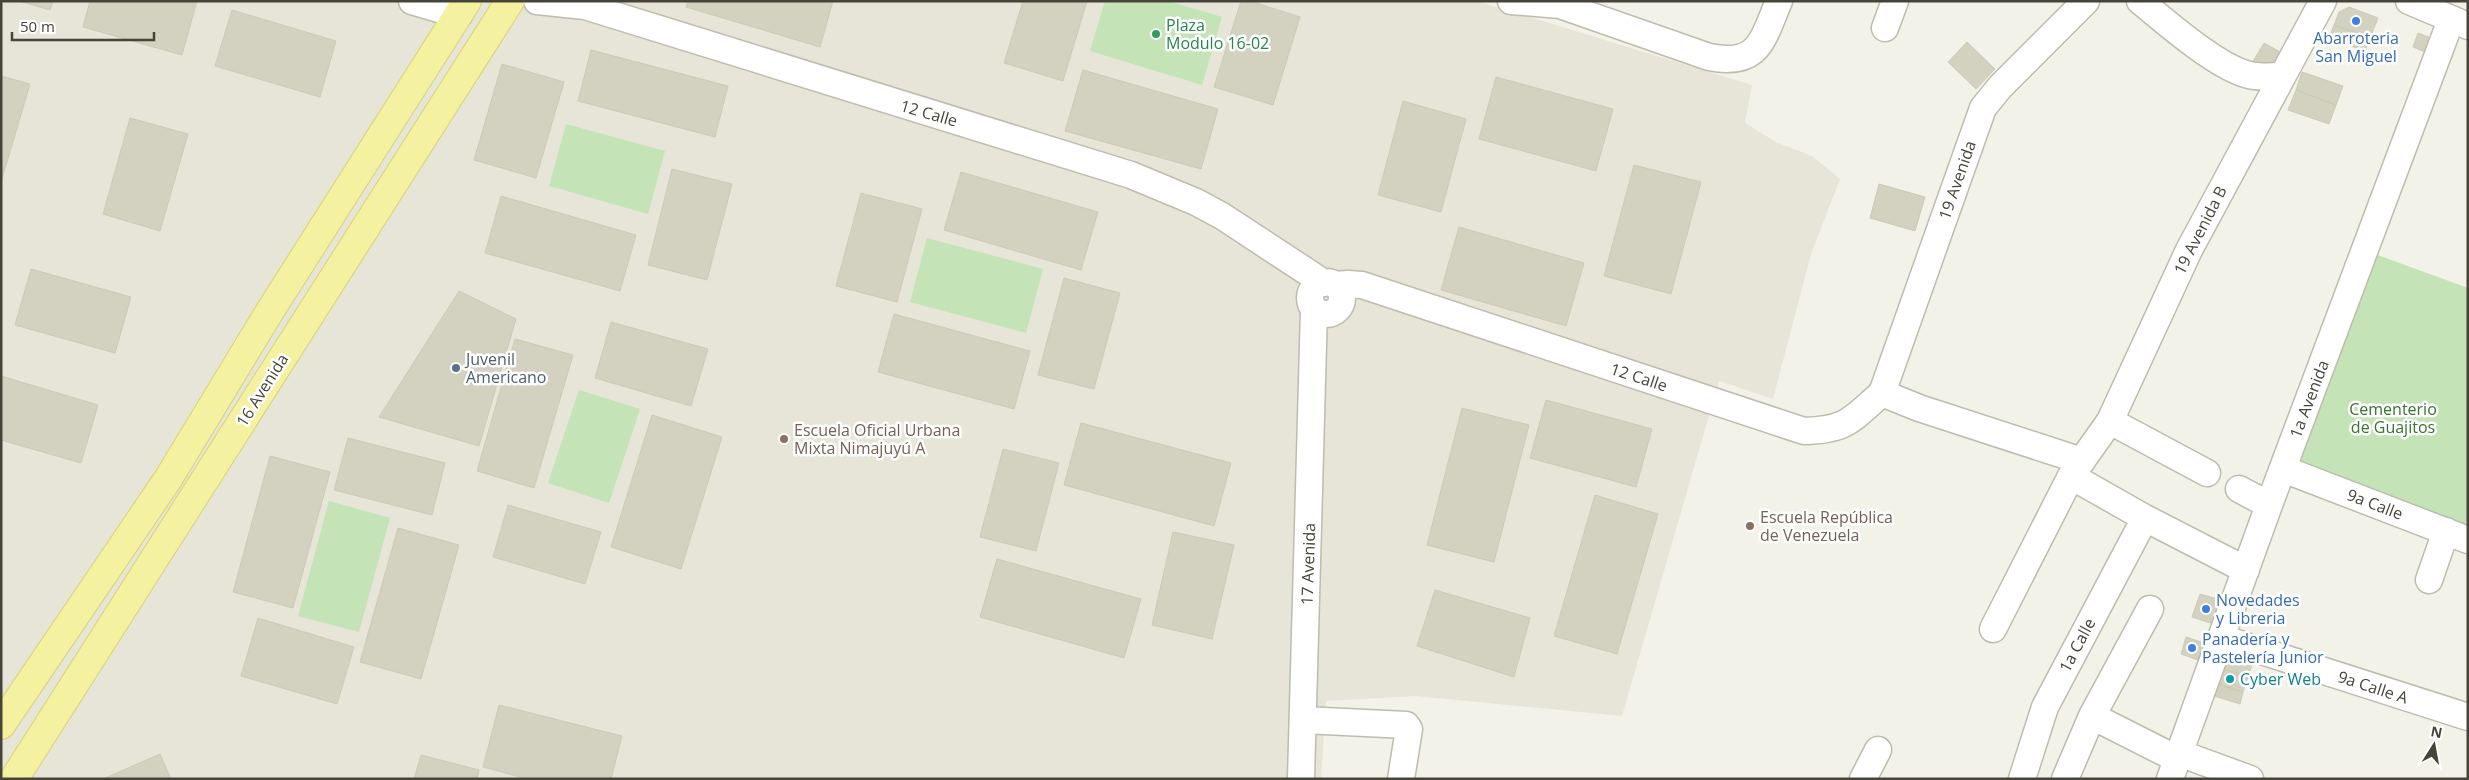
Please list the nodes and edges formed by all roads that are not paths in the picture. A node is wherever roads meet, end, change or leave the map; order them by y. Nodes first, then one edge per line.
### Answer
1 (412, 1) edge
2 (510, 1) edge
3 (538, 1) edge
4 (1511, 1) edge
5 (1779, 1) edge
6 (1895, 1) edge
7 (2140, 1) edge
8 (2323, 1) edge
9 (2416, 2) edge
10 (1560, 3) edge
11 (582, 4) edge
12 (2080, 4) edge
13 (463, 8) edge
14 (2459, 23) edge
15 (1885, 28) dead end
16 (2282, 76) junction
17 (1325, 299) junction
18 (1882, 394) junction
19 (2110, 421) junction
20 (2076, 469) junction
21 (2283, 469) junction
22 (2207, 473) dead end
23 (2239, 489) dead end
24 (2269, 505) junction
25 (2145, 518) junction
26 (2457, 535) edge
27 (2246, 570) junction
28 (2429, 580) dead end
29 (2150, 609) dead end
30 (1993, 629) dead end
31 (2221, 638) junction
32 (2092, 716) junction
33 (2468, 717) edge
34 (1304, 720) junction
35 (1, 724) edge
36 (1878, 750) dead end
37 (2175, 764) edge
38 (2245, 778) edge
39 (14, 779) edge
40 (1301, 779) edge
41 (1401, 779) edge
42 (1863, 779) edge
43 (2022, 779) edge
44 (2065, 779) edge

1 - 13 street
2 - 39 main road, 16 Avenida
3 - 11 street, 12 Calle
4 - 10 street
5 - 10 street
6 - 15 street
7 - 16 street
8 - 16 street, 19 Avenida B
9 - 14 street
11 - 17 street, 12 Calle
12 - 18 street, 19 Avenida
13 - 35 main road, 16 Avenida
14 - 21 street, 1a Avenida
16 - 19 street, 19 Avenida B
17 - 18 street, 12 Calle
17 - 34 street, 17 Avenida
18 - 20 street
19 - 20 street, 19 Avenida B
19 - 22 street
20 - 25 street
20 - 30 street, 19 Avenida B
21 - 24 street, 1a Avenida
21 - 26 street, 9a Calle
23 - 24 street
24 - 27 street, 1a Avenida
25 - 27 street
25 - 43 street, 1a Calle
26 - 28 street
27 - 31 street, 1a Avenida
29 - 32 street
31 - 33 street, 9a Calle A
31 - 37 street, 1a Avenida
32 - 37 street
32 - 44 street
34 - 40 street, 17 Avenida
34 - 41 street
36 - 42 street
37 - 38 street

